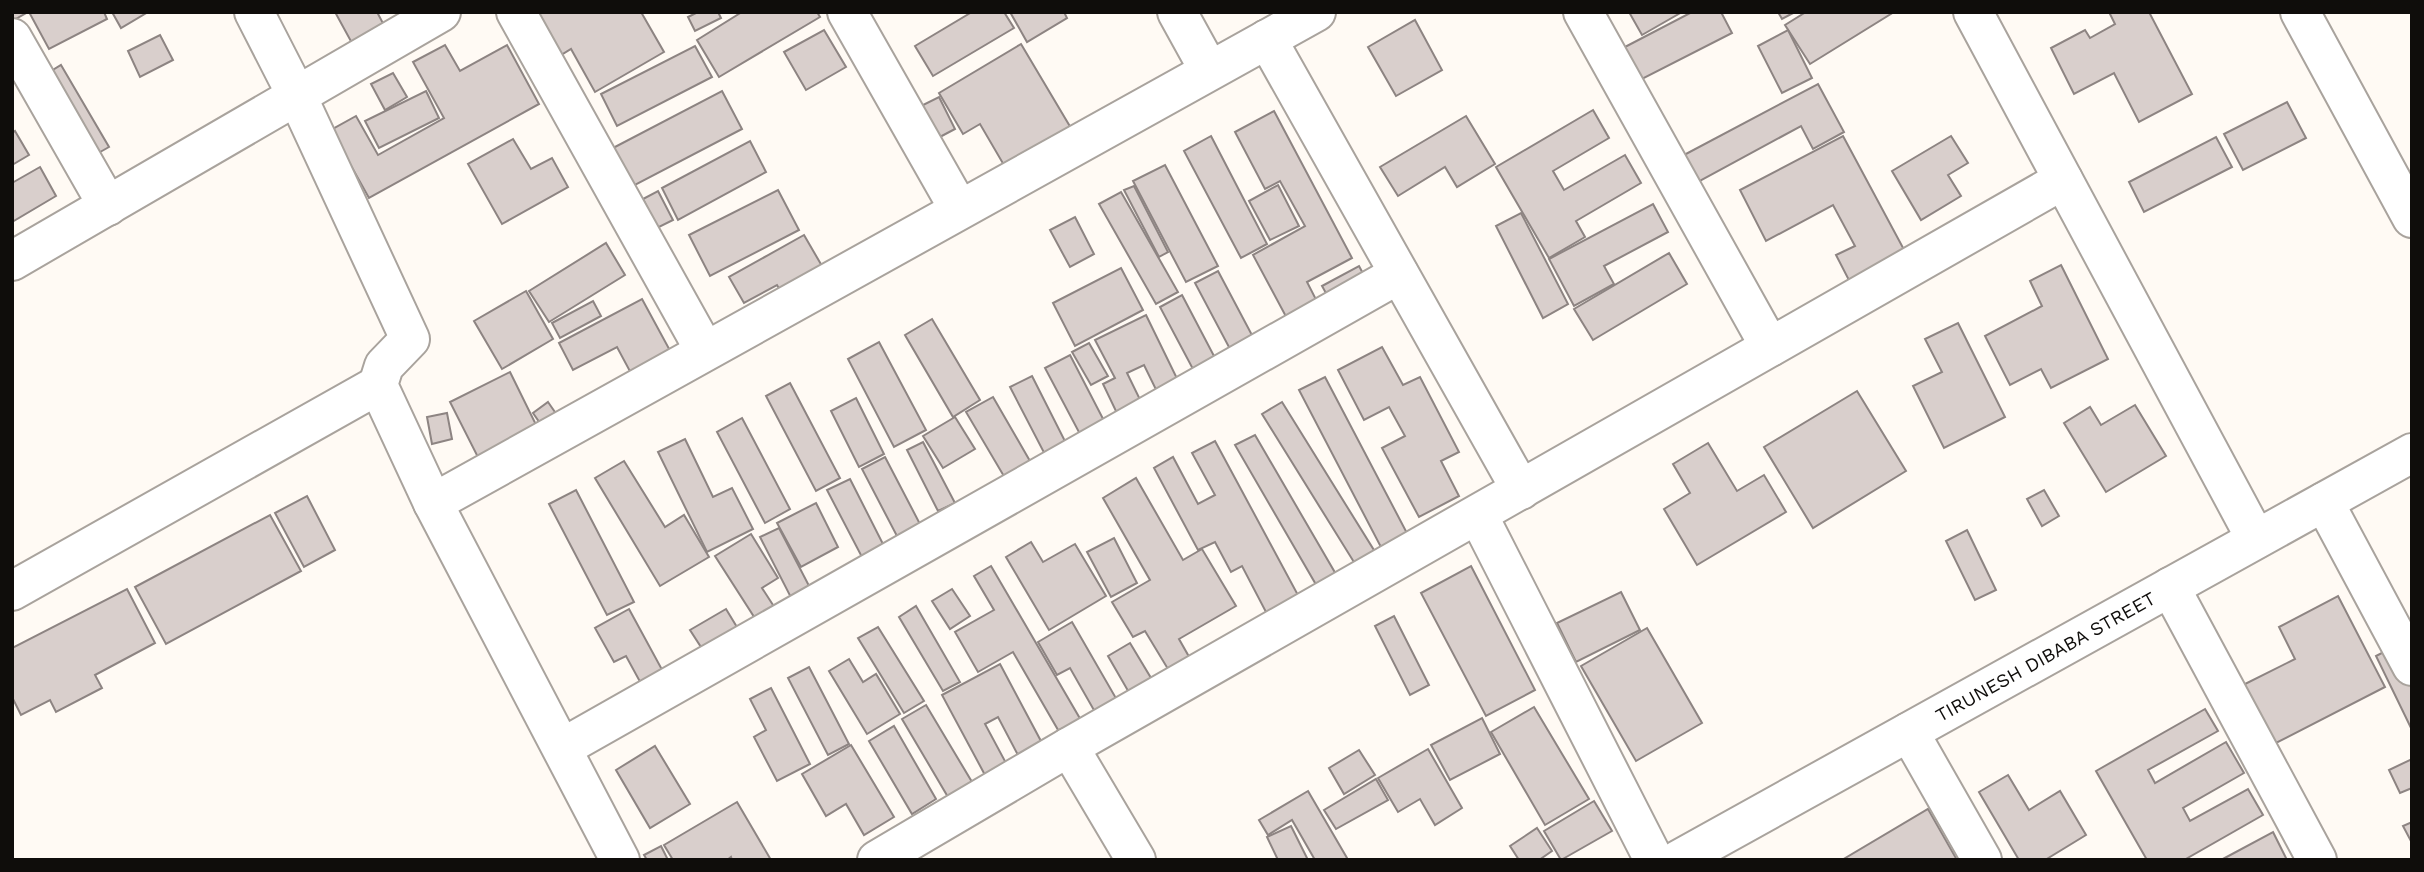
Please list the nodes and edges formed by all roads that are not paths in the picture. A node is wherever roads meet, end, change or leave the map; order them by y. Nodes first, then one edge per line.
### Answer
1 (254, 12) edge
2 (441, 12) edge
3 (516, 12) edge
4 (847, 12) edge
5 (1177, 12) edge
6 (1316, 12) edge
7 (1583, 12) edge
8 (1973, 12) edge
9 (2300, 12) edge
10 (12, 38) edge
11 (1267, 39) junction
12 (1209, 70) junction
13 (297, 96) junction
14 (2063, 180) junction
15 (108, 206) junction
16 (960, 209) junction
17 (2412, 218) edge
18 (12, 261) edge
19 (1399, 274) junction
20 (1770, 347) junction
21 (705, 351) junction
22 (378, 385) junction
23 (2412, 453) edge
24 (1521, 490) junction
25 (2324, 502) junction
26 (433, 503) junction
27 (1478, 515) junction
28 (2256, 539) junction
29 (2170, 587) junction
30 (12, 591) edge
31 (2412, 666) edge
32 (1909, 732) junction
33 (1069, 747) junction
34 (562, 748) junction
35 (620, 860) edge
36 (877, 860) edge
37 (1136, 860) edge
38 (1654, 860) edge
39 (1678, 860) edge
40 (1982, 860) edge
41 (2317, 860) edge

1 - 13 street
2 - 13 street
3 - 21 street
4 - 16 street
5 - 12 street
6 - 11 street
7 - 20 street
8 - 14 street
9 - 17 street
10 - 15 street
11 - 12 street
11 - 19 street
12 - 16 street
13 - 15 street
13 - 22 street
14 - 20 street
14 - 28 street
15 - 18 street
16 - 21 street
19 - 24 street
19 - 34 street
20 - 24 street
21 - 26 street
22 - 26 street
22 - 30 street
23 - 25 street, TIRUNESH DIBABA STREET
24 - 27 street
25 - 28 street, TIRUNESH DIBABA STREET
25 - 31 street
26 - 34 street
27 - 33 street
27 - 38 street
28 - 29 street, TIRUNESH DIBABA STREET
29 - 32 street, TIRUNESH DIBABA STREET
29 - 41 street
32 - 39 street, TIRUNESH DIBABA STREET
32 - 40 street
33 - 36 street
33 - 37 street
34 - 35 street

